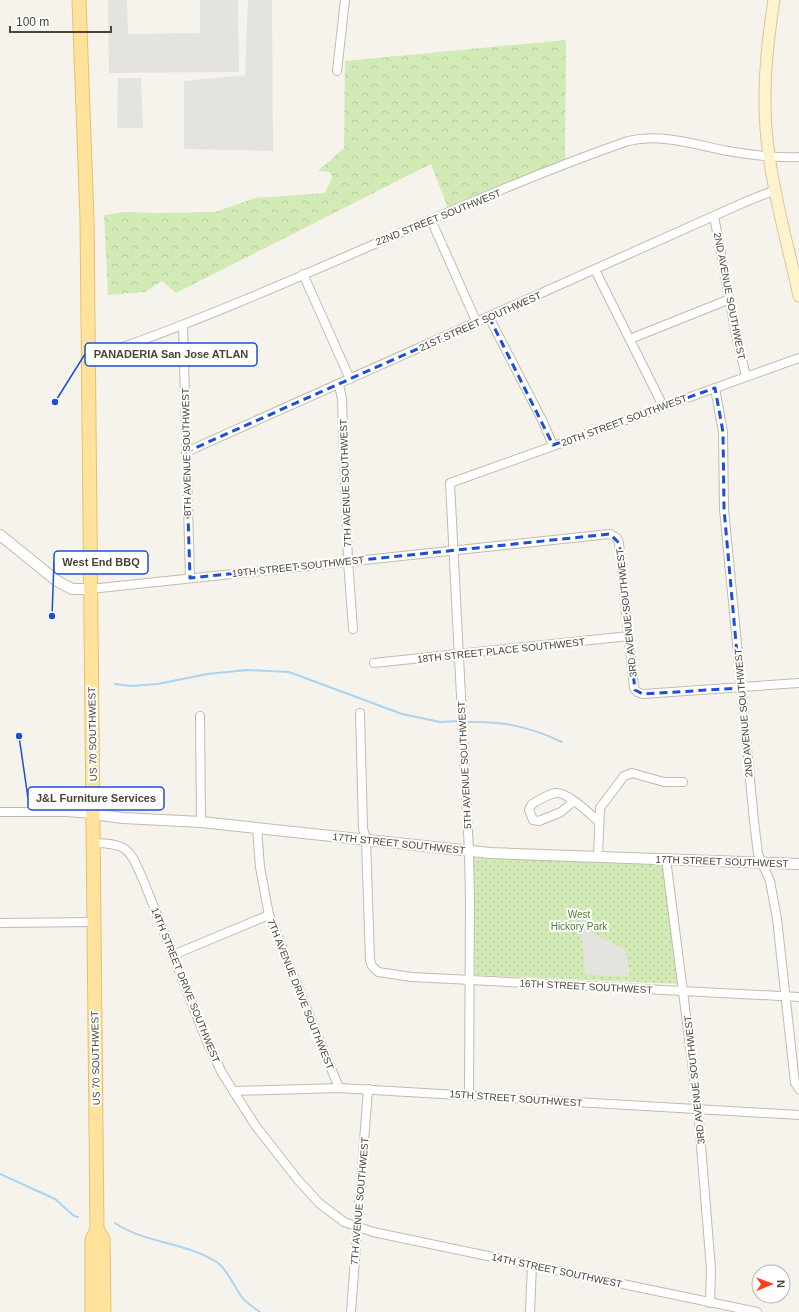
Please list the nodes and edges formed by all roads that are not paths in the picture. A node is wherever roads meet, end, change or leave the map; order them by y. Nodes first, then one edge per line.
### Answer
1 (79, 0) edge
2 (345, 0) edge
3 (774, 0) edge
4 (337, 71) dead end
5 (769, 156) junction
6 (799, 157) edge
7 (775, 190) junction
8 (714, 216) junction
9 (431, 220) junction
10 (595, 270) junction
11 (303, 274) junction
12 (799, 296) edge
13 (730, 299) junction
14 (489, 317) junction
15 (477, 323) junction
16 (183, 325) junction
17 (630, 339) junction
18 (799, 358) edge
19 (88, 359) junction
20 (746, 376) junction
21 (350, 379) junction
22 (339, 385) junction
23 (715, 388) junction
24 (663, 406) junction
25 (553, 445) junction
26 (186, 452) junction
27 (450, 482) joint
28 (0, 535) edge
29 (614, 535) joint
30 (453, 550) junction
31 (348, 561) junction
32 (190, 578) junction
33 (90, 589) junction
34 (353, 629) dead end
35 (629, 636) junction
36 (458, 654) junction
37 (374, 663) dead end
38 (799, 683) edge
39 (740, 688) junction
40 (360, 713) dead end
41 (200, 716) dead end
42 (683, 782) dead end
43 (574, 801) junction
44 (0, 812) edge
45 (93, 814) junction
46 (201, 822) junction
47 (599, 822) junction
48 (257, 828) junction
49 (366, 840) junction
50 (93, 843) junction
51 (469, 851) junction
52 (598, 856) junction
53 (666, 859) junction
54 (761, 862) junction
55 (799, 864) edge
56 (269, 915) junction
57 (94, 922) junction
58 (0, 923) edge
59 (173, 955) junction
60 (469, 981) junction
61 (683, 991) junction
62 (785, 996) junction
63 (799, 997) edge
64 (789, 1036) junction
65 (799, 1050) edge
66 (339, 1088) junction
67 (799, 1089) edge
68 (233, 1090) junction
69 (368, 1090) junction
70 (469, 1095) junction
71 (698, 1109) junction
72 (799, 1115) edge
73 (356, 1227) junction
74 (532, 1265) junction
75 (710, 1303) junction
76 (95, 1312) edge
77 (351, 1312) edge
78 (530, 1312) edge
79 (758, 1312) edge

1 - 19 main road, US 70 SOUTHWEST
2 - 4 street
3 - 5 main road
5 - 6 street, 22ND STREET SOUTHWEST
5 - 7 main road
5 - 9 street, 22ND STREET SOUTHWEST
7 - 8 street, 21ST STREET SOUTHWEST
7 - 12 main road
8 - 10 street, 21ST STREET SOUTHWEST
8 - 13 street, 2ND AVENUE SOUTHWEST
9 - 11 street, 22ND STREET SOUTHWEST
9 - 15 street
10 - 14 street, 21ST STREET SOUTHWEST
10 - 17 street
11 - 16 street, 22ND STREET SOUTHWEST
11 - 21 street
13 - 17 street
13 - 20 street, 2ND AVENUE SOUTHWEST
14 - 15 street, 21ST STREET SOUTHWEST
14 - 25 street
15 - 21 street, 21ST STREET SOUTHWEST
16 - 19 street, 22ND STREET SOUTHWEST
16 - 26 street, 8TH AVENUE SOUTHWEST
17 - 24 street
18 - 20 street, 20TH STREET SOUTHWEST
19 - 33 main road, US 70 SOUTHWEST
20 - 23 street, 20TH STREET SOUTHWEST
21 - 22 street, 21ST STREET SOUTHWEST
22 - 26 street, 21ST STREET SOUTHWEST
22 - 31 street, 7TH AVENUE SOUTHWEST
23 - 24 street, 20TH STREET SOUTHWEST
23 - 39 street, 2ND AVENUE SOUTHWEST
24 - 25 street, 20TH STREET SOUTHWEST
25 - 27 street, 20TH STREET SOUTHWEST
26 - 32 street, 8TH AVENUE SOUTHWEST
27 - 30 street, 5TH AVENUE SOUTHWEST
28 - 33 street, 19TH STREET SOUTHWEST
29 - 30 street, 19TH STREET SOUTHWEST
29 - 35 street, 3RD AVENUE SOUTHWEST
30 - 31 street, 19TH STREET SOUTHWEST
30 - 36 street, 5TH AVENUE SOUTHWEST
31 - 32 street, 19TH STREET SOUTHWEST
31 - 34 street, 7TH AVENUE SOUTHWEST
32 - 33 street, 19TH STREET SOUTHWEST
33 - 45 main road, US 70 SOUTHWEST
35 - 36 street, 18TH STREET PLACE SOUTHWEST
35 - 39 street, 3RD AVENUE SOUTHWEST
36 - 37 street, 18TH STREET PLACE SOUTHWEST
36 - 51 street, 5TH AVENUE SOUTHWEST
38 - 39 street
39 - 54 street, 2ND AVENUE SOUTHWEST
40 - 49 street
41 - 46 street
42 - 47 street
43 - 43 street
43 - 47 street
44 - 45 street, 17TH STREET SOUTHWEST
45 - 46 street, 17TH STREET SOUTHWEST
45 - 50 main road, US 70 SOUTHWEST
46 - 48 street, 17TH STREET SOUTHWEST
47 - 52 street
48 - 49 street, 17TH STREET SOUTHWEST
48 - 56 street, 7TH AVENUE DRIVE SOUTHWEST
49 - 51 street, 17TH STREET SOUTHWEST
49 - 60 street, 16TH STREET SOUTHWEST
50 - 57 main road, US 70 SOUTHWEST
50 - 59 street, 14TH STREET DRIVE SOUTHWEST
51 - 52 street, 17TH STREET SOUTHWEST
51 - 60 street, 5TH AVENUE SOUTHWEST
52 - 53 street, 17TH STREET SOUTHWEST
53 - 54 street, 17TH STREET SOUTHWEST
53 - 61 street, 3RD AVENUE SOUTHWEST
54 - 55 street, 17TH STREET SOUTHWEST
54 - 62 street, 2ND AVENUE SOUTHWEST
56 - 59 street
56 - 66 street, 7TH AVENUE DRIVE SOUTHWEST
57 - 58 street
57 - 76 main road, US 70 SOUTHWEST
59 - 68 street, 14TH STREET DRIVE SOUTHWEST
60 - 61 street, 16TH STREET SOUTHWEST
60 - 70 street, 5TH AVENUE SOUTHWEST
61 - 62 street, 16TH STREET SOUTHWEST
61 - 71 street, 3RD AVENUE SOUTHWEST
62 - 63 street, 16TH STREET SOUTHWEST
62 - 64 street, 2ND AVENUE SOUTHWEST
64 - 65 street, 2ND AVENUE SOUTHWEST
64 - 67 street, 2ND AVENUE SOUTHWEST
66 - 68 street, 15TH STREET SOUTHWEST
66 - 69 street, 15TH STREET SOUTHWEST
68 - 73 street, 14TH STREET DRIVE SOUTHWEST
69 - 70 street, 15TH STREET SOUTHWEST
69 - 73 street, 7TH AVENUE SOUTHWEST
70 - 71 street, 15TH STREET SOUTHWEST
71 - 72 street, 15TH STREET SOUTHWEST
71 - 75 street, 3RD AVENUE SOUTHWEST
73 - 74 street, 14TH STREET SOUTHWEST
73 - 77 street, 7TH AVENUE SOUTHWEST
74 - 75 street, 14TH STREET SOUTHWEST
74 - 78 street
75 - 79 street, 14TH STREET SOUTHWEST

